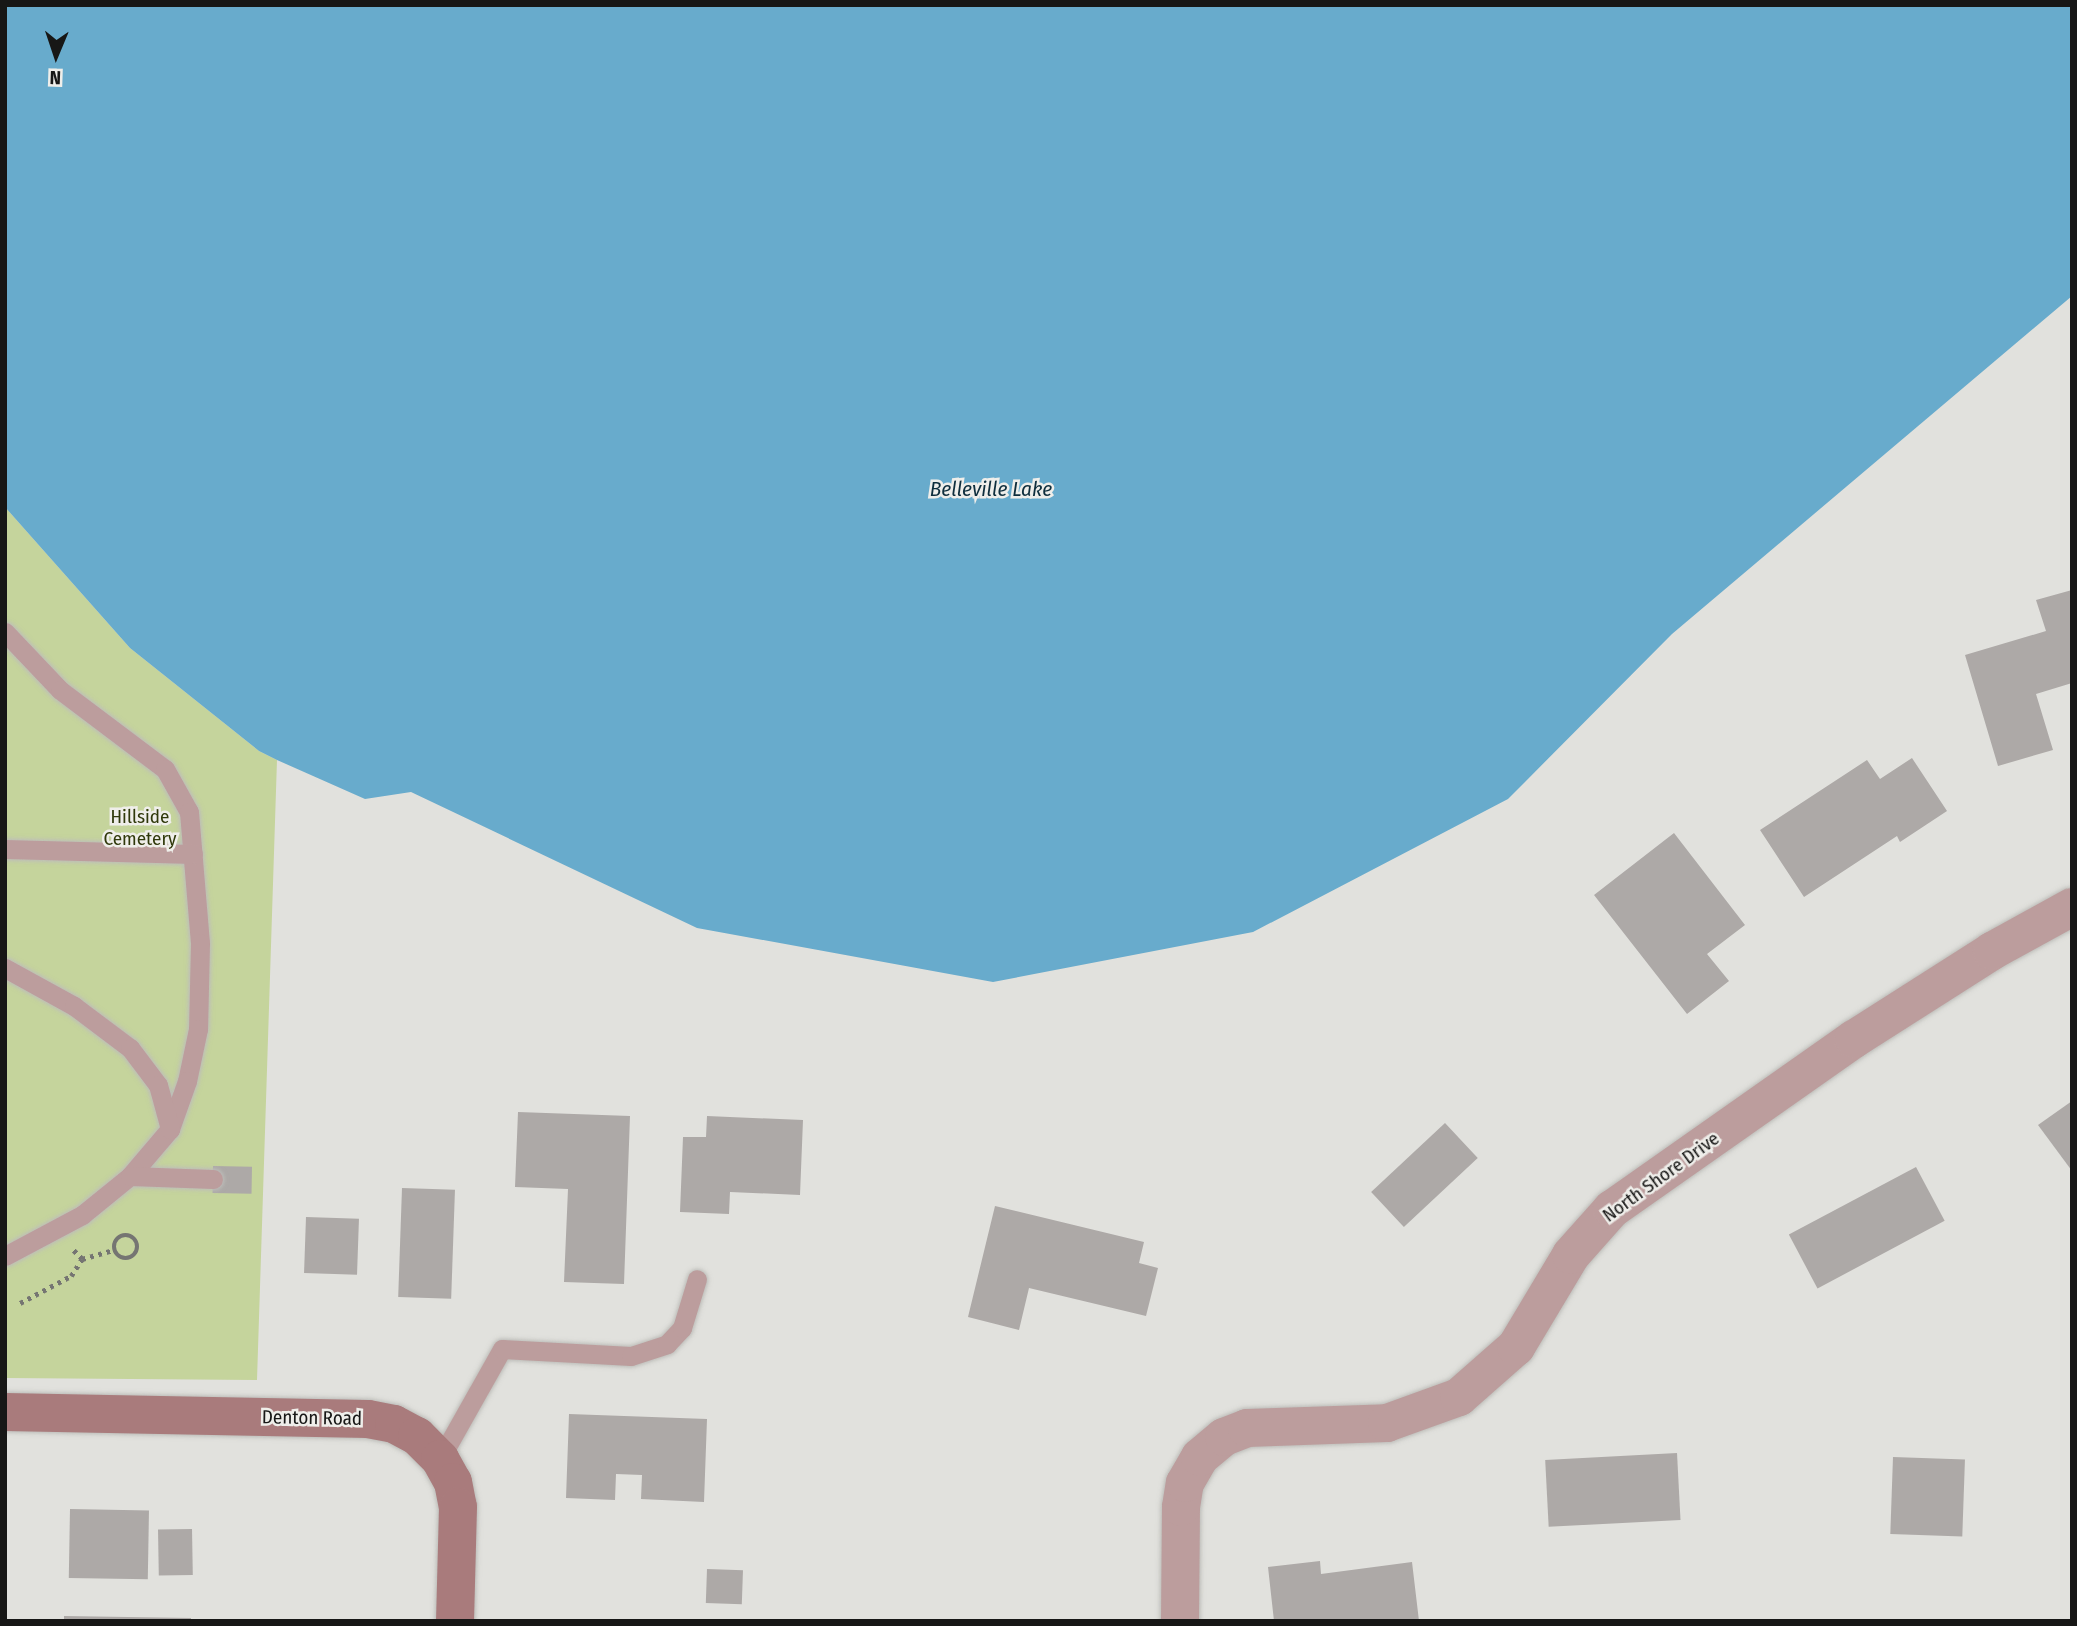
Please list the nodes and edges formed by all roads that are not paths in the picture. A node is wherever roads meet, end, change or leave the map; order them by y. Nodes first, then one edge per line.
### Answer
1 (5, 632) edge
2 (5, 849) edge
3 (193, 853) junction
4 (2072, 906) edge
5 (5, 968) edge
6 (170, 1129) junction
7 (130, 1176) junction
8 (213, 1179) dead end
9 (5, 1256) edge
10 (696, 1279) dead end
11 (5, 1412) edge
12 (440, 1459) junction
13 (455, 1621) edge
14 (1180, 1621) edge

1 - 3 lane
2 - 3 lane
3 - 6 lane
4 - 14 street, North Shore Drive
5 - 6 lane
6 - 7 lane
7 - 8 lane
7 - 9 lane
10 - 12 lane
11 - 12 street, Denton Road
12 - 13 street, Denton Road

